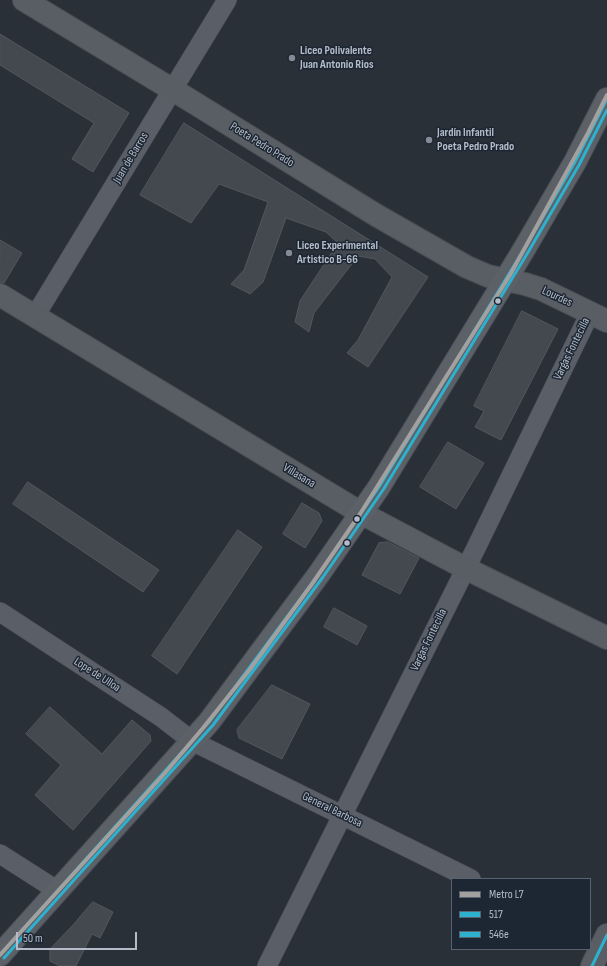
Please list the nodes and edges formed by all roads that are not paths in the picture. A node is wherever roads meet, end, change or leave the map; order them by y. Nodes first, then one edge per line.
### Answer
1 (24, 0) edge
2 (227, 0) edge
3 (173, 90) junction
4 (607, 99) edge
5 (505, 280) junction
6 (0, 295) edge
7 (35, 316) junction
8 (598, 317) edge
9 (361, 514) junction
10 (466, 568) junction
11 (0, 612) edge
12 (607, 638) edge
13 (192, 741) junction
14 (342, 815) junction
15 (0, 854) edge
16 (469, 878) edge
17 (58, 891) junction
18 (602, 941) edge
19 (0, 955) edge
20 (0, 964) edge
21 (4, 966) edge
22 (267, 966) edge
23 (592, 966) edge

1 - 3 street, Poeta Pedro Prado
2 - 3 street, Juan de Barros
3 - 5 street, Poeta Pedro Prado
3 - 7 street, Juan de Barros
4 - 5 main road
5 - 8 street, Lourdes
5 - 9 main road
6 - 7 street, Villasana
7 - 9 street, Villasana
8 - 10 street, Vargas Fontecilla
9 - 10 street, Villasana
9 - 13 main road
10 - 12 street, Villasana
10 - 14 street, Vargas Fontecilla
11 - 13 street, Lope de Ulloa
13 - 14 street, General Barbosa
13 - 17 main road
14 - 16 street, General Barbosa
14 - 22 street, Vargas Fontecilla
15 - 17 street
17 - 19 main road
18 - 23 street
20 - 21 street

